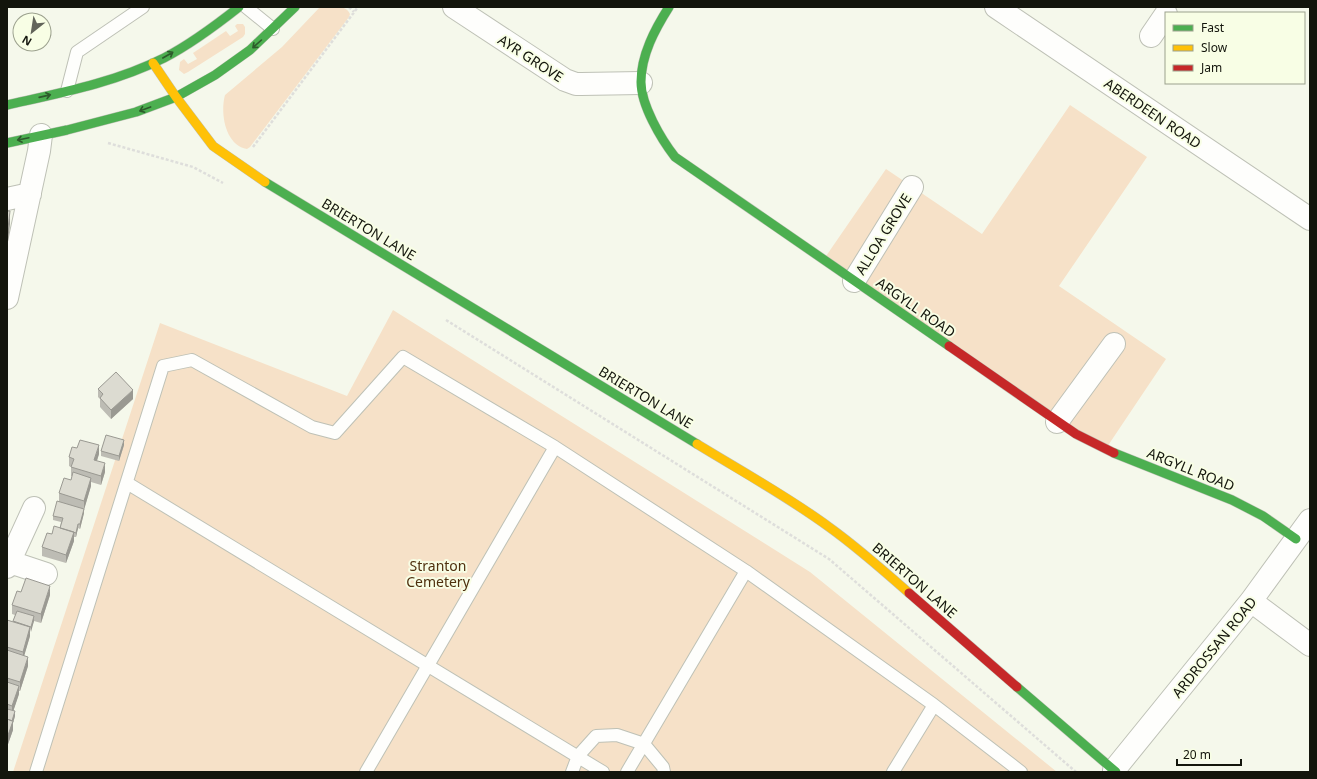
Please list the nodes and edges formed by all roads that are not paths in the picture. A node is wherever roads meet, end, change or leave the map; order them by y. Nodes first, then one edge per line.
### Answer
1 (143, 7) edge
2 (239, 7) edge
3 (246, 7) edge
4 (295, 7) edge
5 (454, 7) edge
6 (669, 7) edge
7 (996, 7) edge
8 (1165, 16) edge
9 (273, 29) junction
10 (1152, 36) dead end
11 (153, 64) junction
12 (641, 83) junction
13 (67, 91) junction
14 (176, 97) junction
15 (7, 105) edge
16 (41, 135) junction
17 (7, 142) edge
18 (912, 187) dead end
19 (30, 194) junction
20 (7, 199) edge
21 (1310, 219) edge
22 (854, 281) junction
23 (7, 298) edge
24 (1114, 344) dead end
25 (1057, 422) junction
26 (554, 447) junction
27 (127, 483) junction
28 (34, 508) dead end
29 (1310, 520) edge
30 (1296, 539) junction
31 (8, 564) edge
32 (746, 571) junction
33 (46, 574) dead end
34 (1251, 601) junction
35 (1310, 645) edge
36 (428, 666) junction
37 (934, 705) junction
38 (644, 744) junction
39 (578, 756) junction
40 (1115, 771) edge
41 (36, 772) edge
42 (366, 772) edge
43 (572, 772) edge
44 (604, 772) edge
45 (627, 772) edge
46 (664, 772) edge
47 (894, 772) edge
48 (1021, 772) edge

1 - 13 lane
11 -> 2 main road
3 - 9 lane
4 - 9 main road
5 - 12 street, AYR GROVE
6 - 12 main road, ARGYLL ROAD
7 - 21 street, ABERDEEN ROAD
8 - 10 street
9 -> 14 main road
11 - 13 main road
11 - 14 main road, BRIERTON LANE
12 - 22 main road, ARGYLL ROAD
15 -> 13 main road
14 -> 16 main road
14 - 40 main road, BRIERTON LANE
16 -> 17 main road
16 - 19 street
18 - 22 street, ALLOA GROVE
19 - 20 street
19 - 23 street
22 - 25 main road, ARGYLL ROAD
24 - 25 street
25 - 30 main road, ARGYLL ROAD
26 - 27 lane
26 - 32 lane
26 - 36 lane
27 - 36 lane
27 - 41 lane
28 - 31 street
29 - 30 street, ARDROSSAN ROAD
30 - 34 street, ARDROSSAN ROAD
31 - 33 street
32 - 37 lane
32 - 38 lane
34 - 35 street
34 - 40 street, ARDROSSAN ROAD
36 - 39 lane
36 - 42 lane
37 - 47 lane
37 - 48 lane
38 - 39 lane
38 - 45 lane
38 - 46 lane
39 - 43 lane
39 - 44 lane

